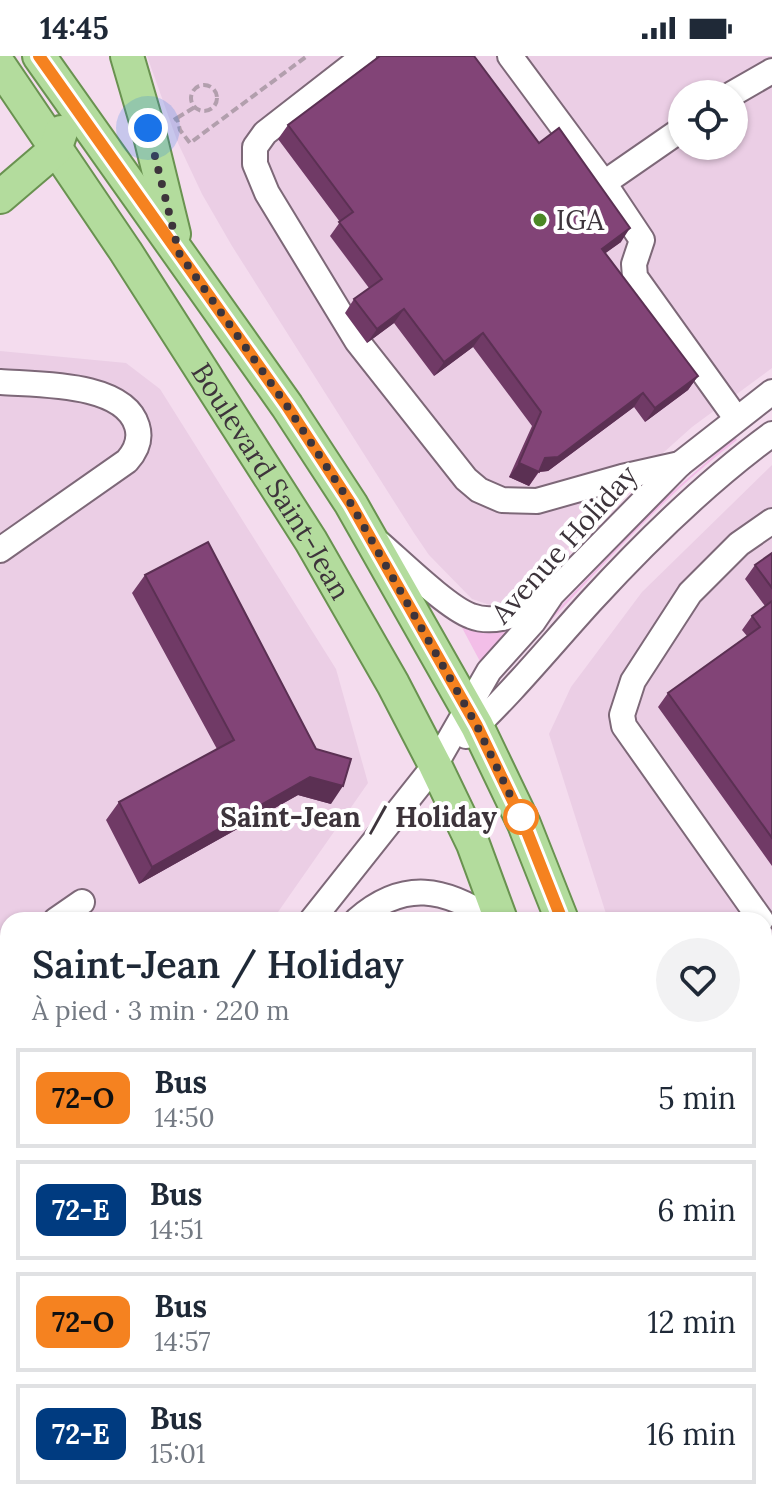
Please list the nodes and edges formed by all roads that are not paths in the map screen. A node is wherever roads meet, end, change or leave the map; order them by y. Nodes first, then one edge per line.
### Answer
1 (39, 56) edge
2 (127, 56) edge
3 (364, 56) edge
4 (510, 56) edge
5 (0, 66) edge
6 (772, 71) edge
7 (748, 85) edge
8 (73, 103) junction
9 (668, 139) edge
10 (55, 150) junction
11 (604, 183) junction
12 (0, 197) edge
13 (179, 253) junction
14 (0, 382) edge
15 (772, 392) edge
16 (736, 418) junction
17 (772, 434) edge
18 (680, 464) junction
19 (772, 521) edge
20 (370, 536) junction
21 (0, 550) edge
22 (552, 594) junction
23 (472, 717) junction
24 (435, 765) junction
25 (82, 902) dead end
26 (68, 912) edge
27 (318, 912) edge
28 (368, 912) edge
29 (479, 912) edge
30 (498, 912) edge
31 (559, 912) edge
32 (756, 912) edge

1 - 8 main road, Boulevard Saint-Jean
2 - 13 main road
3 - 18 street
4 - 11 street
5 - 10 main road, Boulevard Saint-Jean
6 - 7 street
8 - 10 main road
8 - 13 main road, Boulevard Saint-Jean
9 - 11 street
10 - 12 main road
10 - 24 main road, Boulevard Saint-Jean
11 - 16 street
13 - 20 main road, Boulevard Saint-Jean
14 - 21 street
15 - 16 street, Avenue Holiday
16 - 18 street, Avenue Holiday
17 - 23 street, Avenue Holiday
18 - 22 street, Avenue Holiday
19 - 32 street
20 - 22 street
20 - 23 main road, Boulevard Saint-Jean
22 - 23 street, Avenue Holiday
23 - 24 street, Avenue Holiday
23 - 31 main road, Boulevard Saint-Jean
24 - 27 street, Avenue Holiday
24 - 30 main road, Boulevard Saint-Jean
25 - 26 street
28 - 29 street

